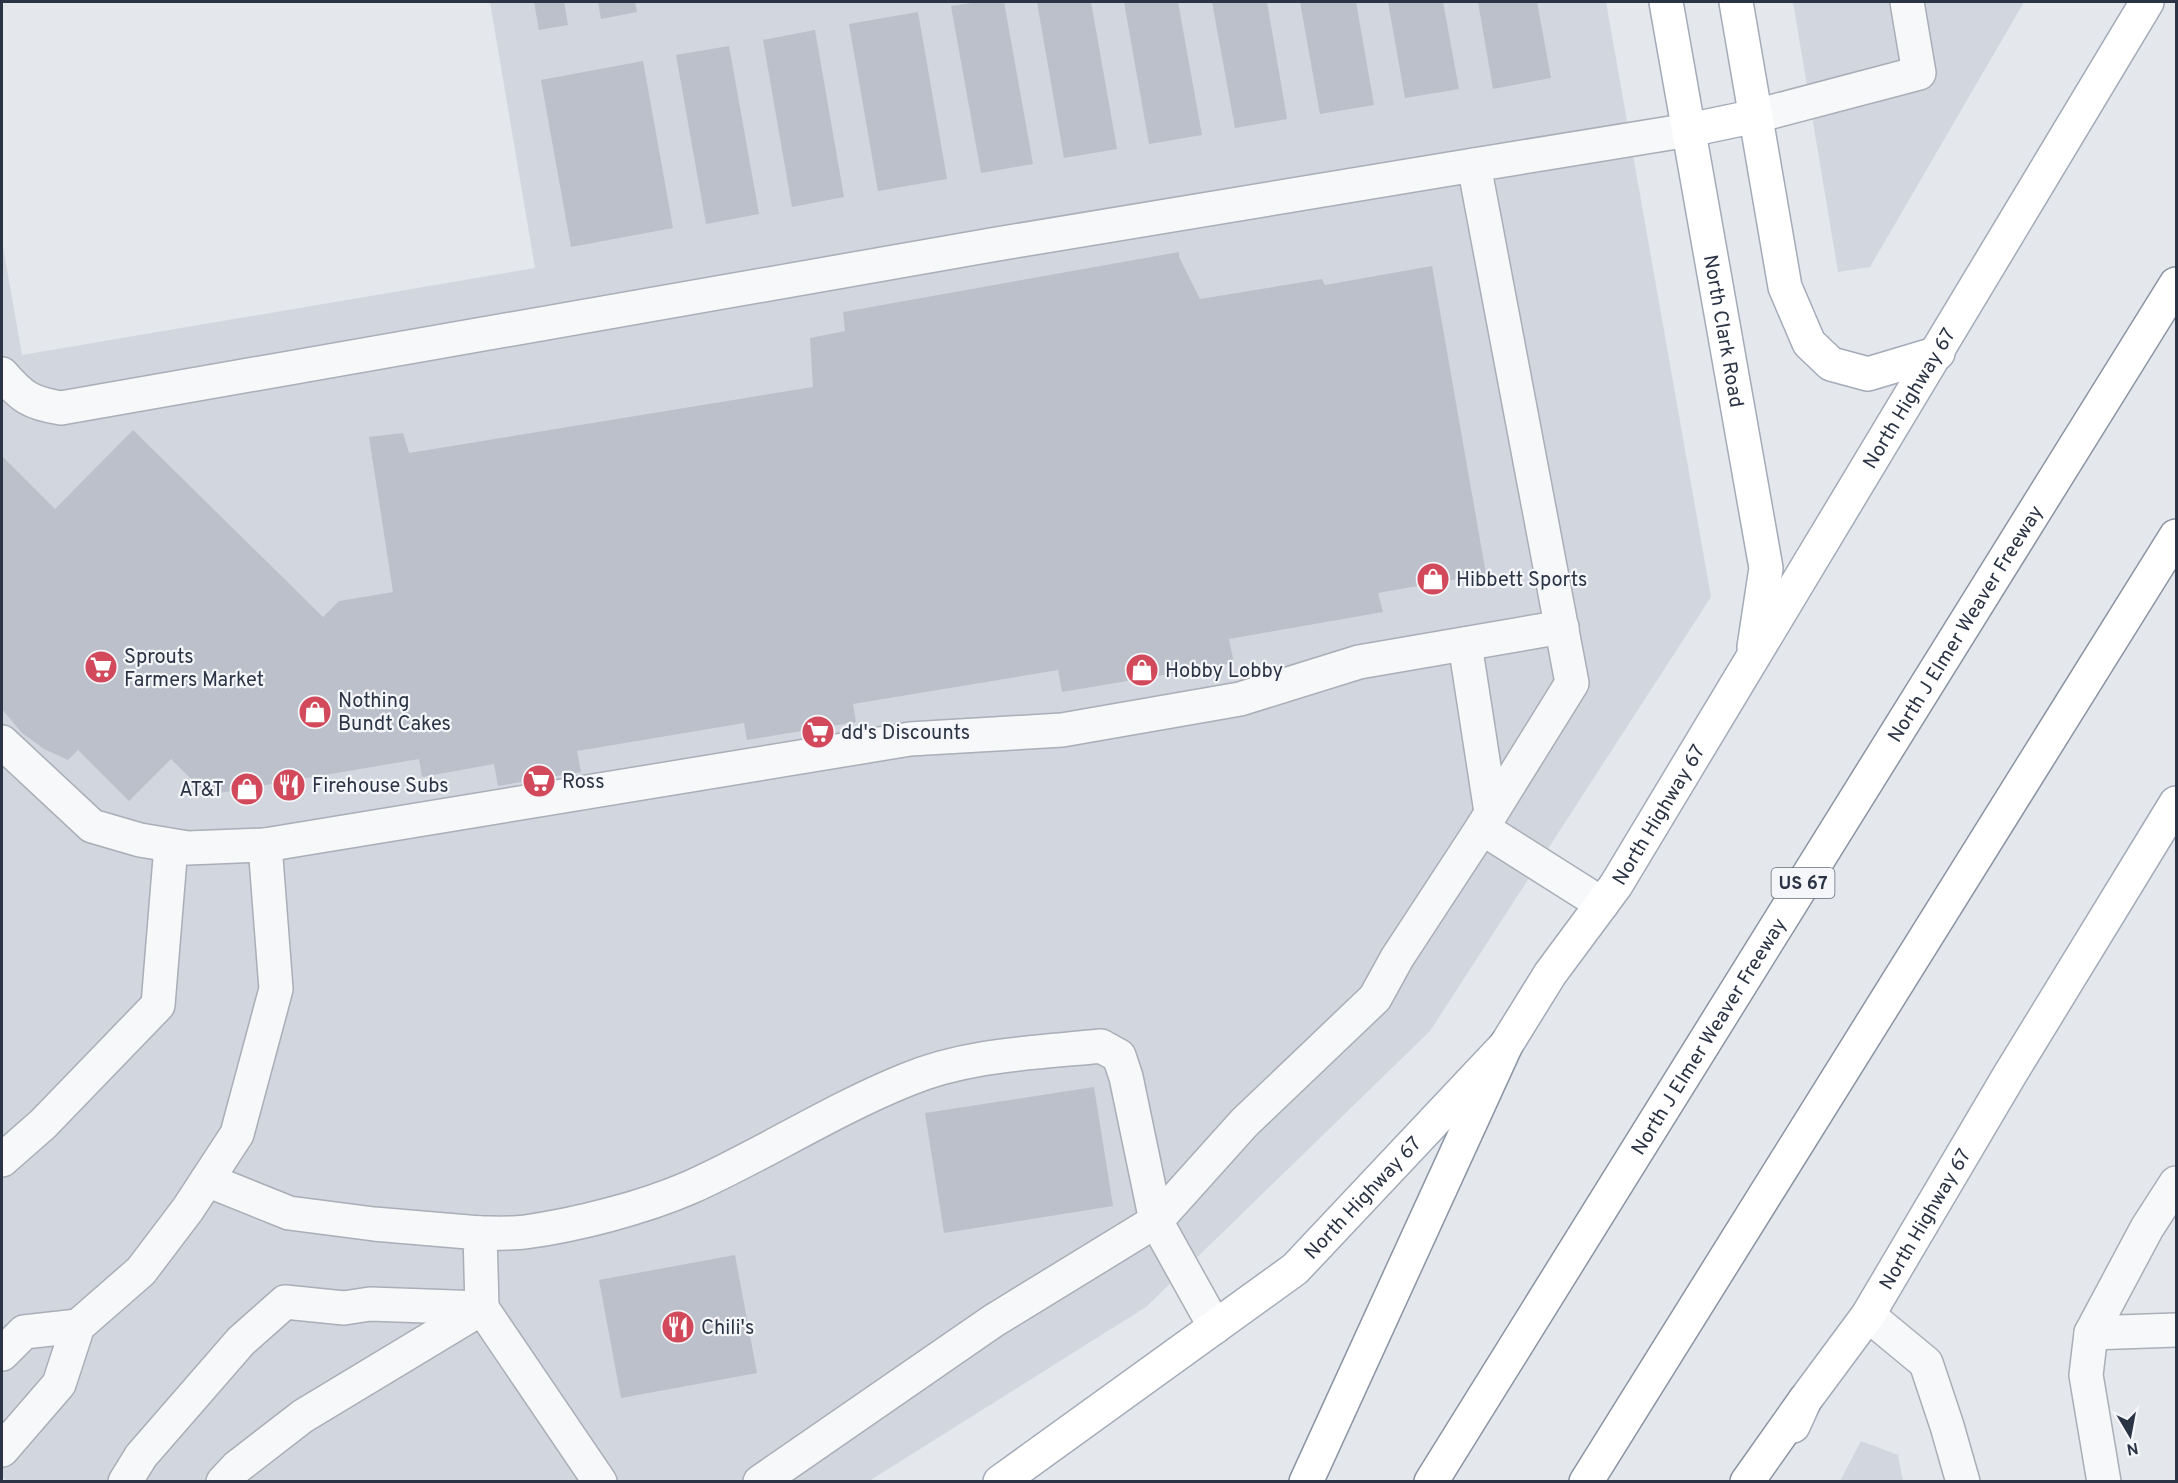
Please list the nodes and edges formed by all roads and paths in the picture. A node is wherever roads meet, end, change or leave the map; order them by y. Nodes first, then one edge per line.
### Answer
1 (1666, 2) edge
2 (1736, 2) edge
3 (1907, 2) edge
4 (2147, 2) edge
5 (1756, 116) junction
6 (1689, 130) junction
7 (1474, 165) junction
8 (2176, 284) edge
9 (1938, 352) junction
10 (2, 374) edge
11 (2176, 536) edge
12 (1562, 627) junction
13 (1465, 644) junction
14 (1752, 662) junction
15 (2, 742) edge
16 (2176, 803) edge
17 (1486, 820) junction
18 (265, 845) junction
19 (171, 846) junction
20 (1602, 904) junction
21 (1506, 1045) junction
22 (2, 1160) edge
23 (207, 1180) junction
24 (2176, 1183) edge
25 (1156, 1221) junction
26 (2162, 1225) edge
27 (480, 1233) junction
28 (482, 1308) junction
29 (1868, 1315) junction
30 (78, 1326) junction
31 (1215, 1327) junction
32 (2176, 1330) edge
33 (2091, 1333) junction
34 (2, 1354) edge
35 (1804, 1400) junction
36 (2, 1450) edge
37 (125, 1482) edge
38 (223, 1482) edge
39 (600, 1482) edge
40 (760, 1482) edge
41 (1000, 1482) edge
42 (1306, 1482) edge
43 (1431, 1482) edge
44 (1586, 1482) edge
45 (1747, 1482) edge
46 (1767, 1482) edge
47 (1963, 1482) edge
48 (2104, 1482) edge

1 - 6 main road, North Clark Road
2 - 5 main road
3 - 5 street
4 - 9 main road, North Highway 67
5 - 6 main road
5 - 9 main road
6 - 7 street
6 - 14 main road, North Clark Road
7 - 10 street
7 - 12 street
8 - 43 main road, North J Elmer Weaver Freeway / US 67
9 - 14 main road, North Highway 67
11 - 44 main road
12 - 13 street
12 - 17 street
13 - 17 street
13 - 18 street
14 - 20 main road, North Highway 67
15 - 19 street
16 - 29 main road, North Highway 67
17 - 20 street
17 - 25 street
18 - 19 street
18 - 23 street
19 - 22 street
20 - 21 main road, North Highway 67
21 - 31 main road, North Highway 67
21 - 42 main road
23 - 27 street
23 - 30 street
24 - 26 street
25 - 27 street
25 - 31 street
25 - 40 street
26 - 33 street
27 - 28 street
28 - 37 street
28 - 38 street
28 - 39 street
29 - 35 main road, North Highway 67
29 - 47 street
30 - 34 street
30 - 36 street
31 - 41 main road, North Highway 67
32 - 33 street
33 - 48 street
35 - 45 main road
35 - 46 main road, North Highway 67

